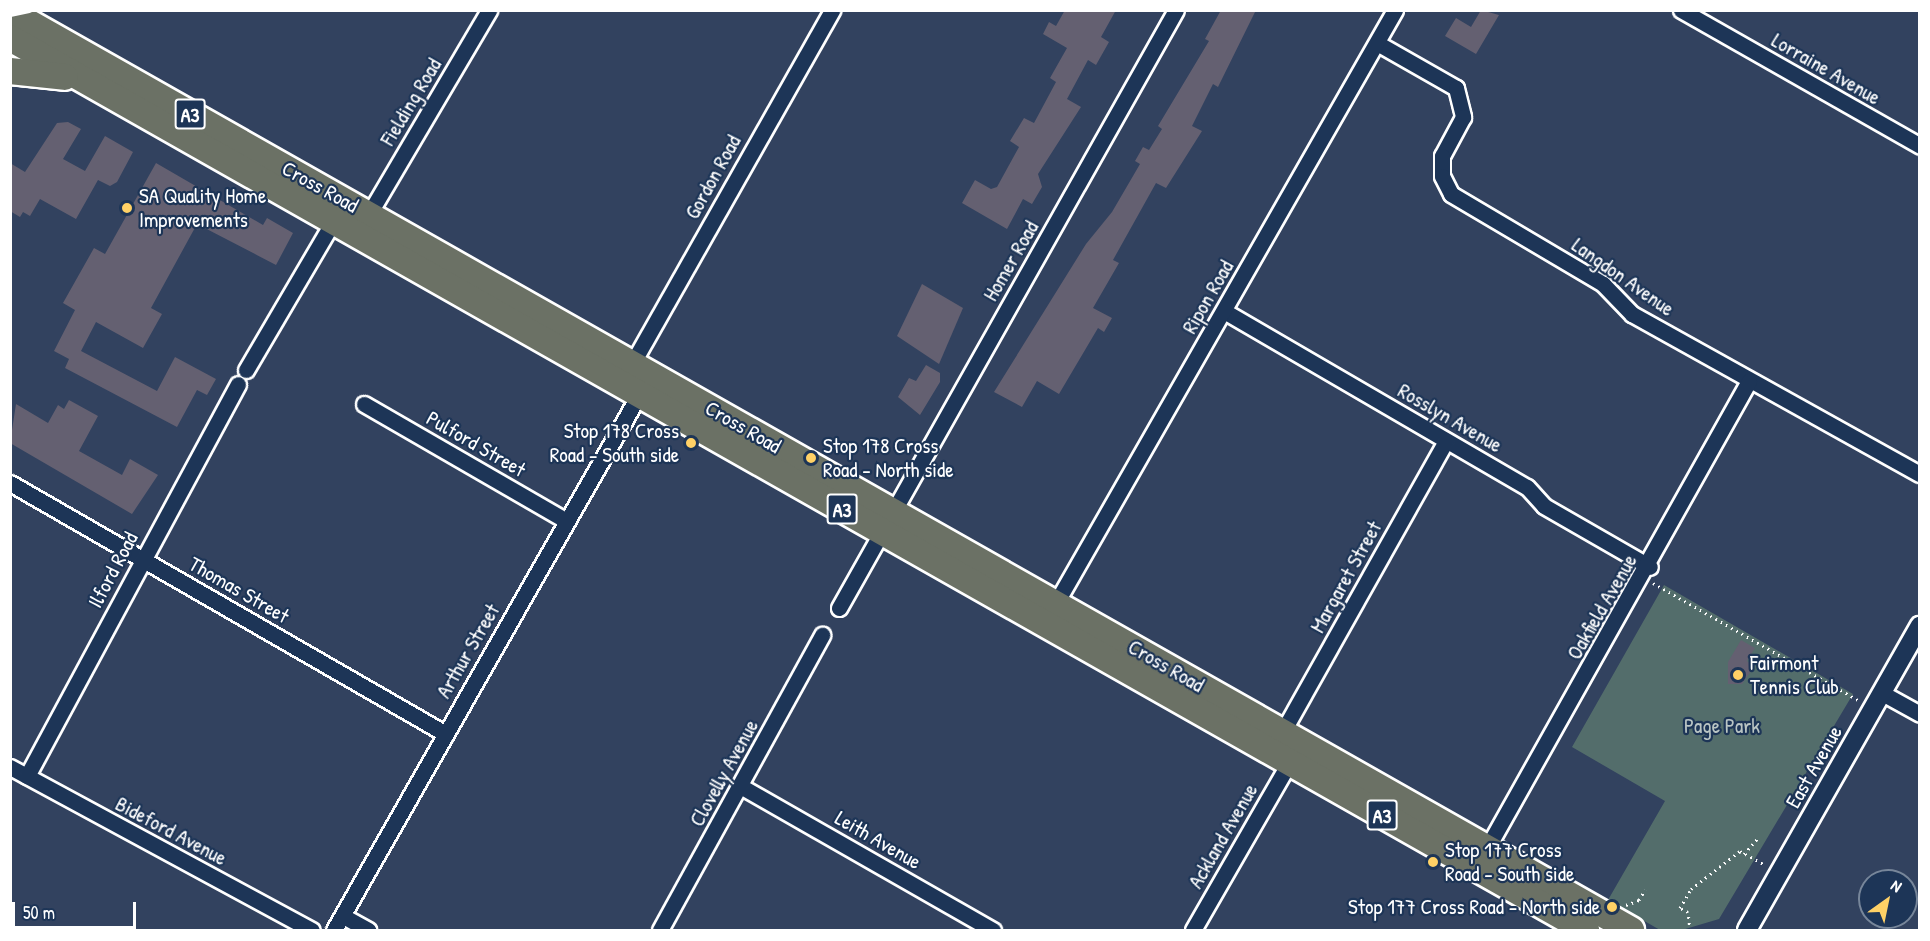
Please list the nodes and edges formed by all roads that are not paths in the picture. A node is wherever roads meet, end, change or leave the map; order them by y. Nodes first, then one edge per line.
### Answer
1 (489, 10) edge
2 (832, 10) edge
3 (1176, 10) edge
4 (1395, 10) edge
5 (1682, 10) edge
6 (12, 18) edge
7 (1377, 43) junction
8 (10, 71) edge
9 (88, 82) junction
10 (1920, 146) edge
11 (369, 214) junction
12 (334, 220) junction
13 (1224, 311) junction
14 (632, 364) junction
15 (246, 370) dead end
16 (1749, 381) junction
17 (238, 384) dead end
18 (640, 393) junction
19 (364, 404) dead end
20 (1446, 441) junction
21 (1920, 474) edge
22 (10, 483) edge
23 (567, 521) junction
24 (887, 522) junction
25 (143, 558) junction
26 (1647, 572) junction
27 (839, 608) dead end
28 (1050, 613) junction
29 (1920, 626) edge
30 (822, 635) dead end
31 (1882, 693) junction
32 (1920, 714) edge
33 (1282, 733) junction
34 (446, 734) junction
35 (1254, 743) junction
36 (1313, 751) junction
37 (1289, 762) junction
38 (10, 767) edge
39 (27, 776) junction
40 (742, 787) junction
41 (1481, 859) junction
42 (342, 916) junction
43 (312, 930) edge
44 (334, 930) edge
45 (368, 930) edge
46 (660, 930) edge
47 (993, 930) edge
48 (1192, 930) edge
49 (1586, 930) edge
50 (1631, 930) edge
51 (1747, 930) edge

1 - 11 street, Fielding Road
2 - 14 street, Gordon Road
3 - 24 street, Homer Road
4 - 7 street, Ripon Road
5 - 10 street, Lorraine Avenue
6 - 9 highway, Cross Road / A3
6 - 11 highway, Cross Road / A3
7 - 13 street, Ripon Road
7 - 16 street, Langdon Avenue
8 - 9 highway
9 - 12 highway, Cross Road / A3
11 - 12 highway
11 - 14 highway, Cross Road / A3
12 - 15 street
12 - 18 highway, Cross Road / A3
13 - 20 street, Rosslyn Avenue
13 - 28 street, Ripon Road
14 - 18 highway
14 - 24 highway, Cross Road / A3
16 - 21 street, Langdon Avenue
16 - 26 street, Oakfield Avenue
17 - 25 street, Ilford Road
18 - 23 street, Arthur Street
18 - 24 highway, Cross Road / A3
19 - 23 street, Pulford Street
20 - 26 street, Rosslyn Avenue
20 - 33 street, Margaret Street
22 - 25 street, Thomas Street
23 - 34 street, Arthur Street
24 - 27 street
24 - 28 highway, Cross Road / A3
25 - 34 street, Thomas Street
25 - 39 street, Ilford Road
26 - 41 street, Oakfield Avenue
28 - 33 highway, Cross Road / A3
28 - 35 highway, Cross Road / A3
29 - 31 street, East Avenue
30 - 40 street, Clovelly Avenue
31 - 32 street
31 - 51 street, East Avenue
33 - 35 highway
33 - 36 highway, Cross Road / A3
33 - 37 highway
34 - 42 street, Arthur Street
35 - 37 highway, Cross Road / A3
36 - 37 highway
36 - 41 highway, Cross Road / A3
37 - 41 highway, Cross Road / A3
37 - 48 street, Ackland Avenue
38 - 39 street, Bideford Avenue
39 - 43 street, Bideford Avenue
40 - 46 street, Clovelly Avenue
40 - 47 street, Leith Avenue
41 - 49 highway, Cross Road / A3
41 - 50 highway, Cross Road / A3
42 - 44 street, Arthur Street
42 - 45 street

